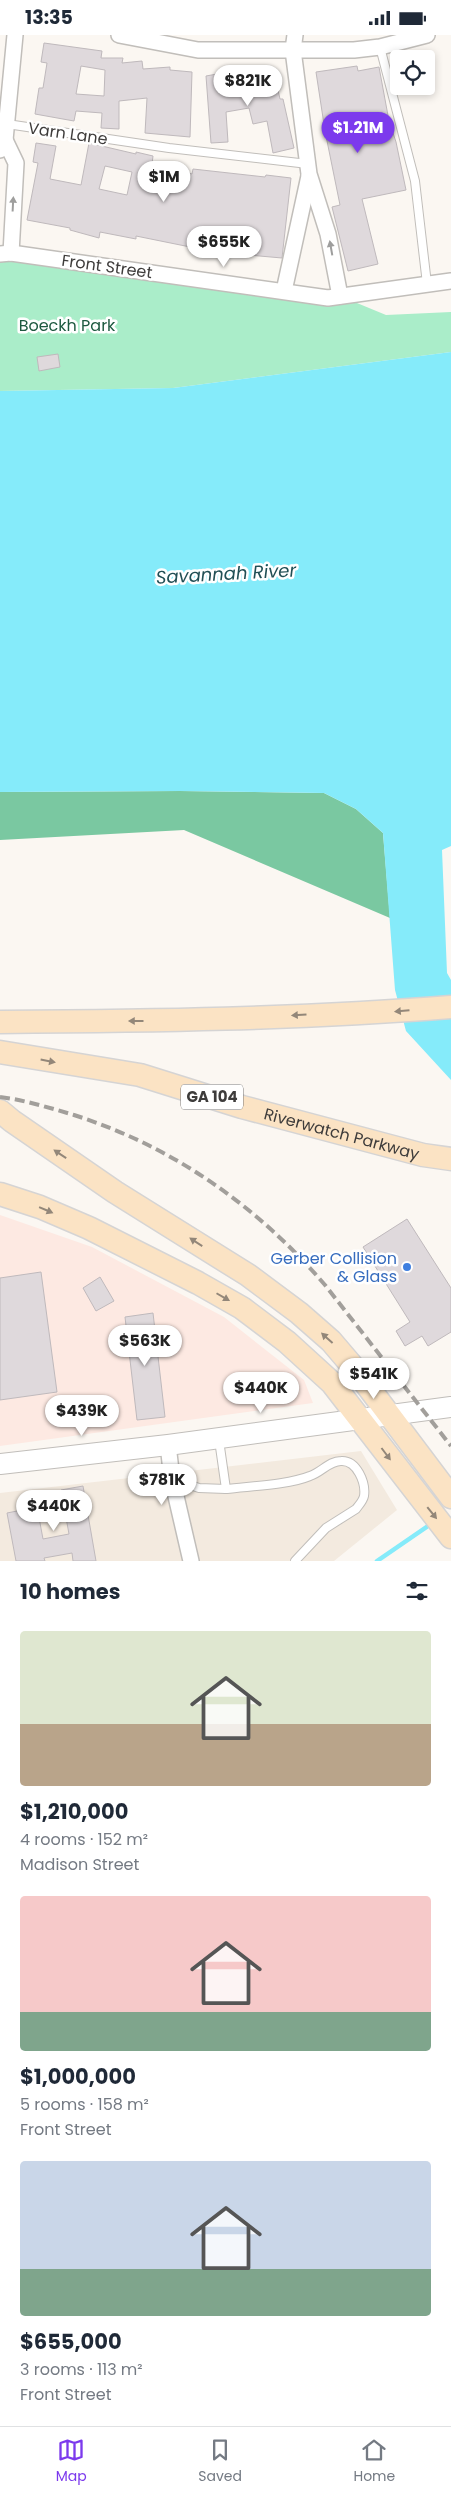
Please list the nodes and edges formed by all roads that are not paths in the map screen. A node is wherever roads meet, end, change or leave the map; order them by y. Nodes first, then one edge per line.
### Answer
1 (15, 35) edge
2 (119, 35) edge
3 (427, 35) edge
4 (409, 37) edge
5 (294, 42) edge
6 (380, 47) junction
7 (7, 124) junction
8 (3, 145) edge
9 (308, 169) junction
10 (5, 253) edge
11 (451, 281) edge
12 (427, 284) junction
13 (284, 291) junction
14 (340, 296) junction
15 (451, 1007) edge
16 (0, 1022) edge
17 (0, 1052) edge
18 (6, 1116) edge
19 (451, 1159) edge
20 (0, 1194) edge
21 (451, 1407) edge
22 (391, 1416) junction
23 (359, 1419) junction
24 (219, 1438) junction
25 (168, 1445) junction
26 (0, 1464) edge
27 (172, 1479) junction
28 (226, 1489) junction
29 (451, 1497) edge
30 (451, 1537) edge
31 (190, 1561) edge
32 (295, 1561) edge

1 - 7 street
2 - 5 street
3 - 4 street
4 - 6 street
5 - 6 street
5 - 9 street
6 - 12 lane
7 - 8 street
7 - 9 lane, Varn Lane
10 -> 8 street
9 - 13 street
14 -> 9 street
10 - 13 street, Front Street
11 - 12 street, Front Street
12 - 14 street, Front Street
13 - 14 street, Front Street
15 -> 16 main road
17 -> 19 main road, Riverwatch Parkway / GA 104
22 -> 18 main road
20 -> 23 main road
21 - 22 main road
22 - 23 main road
22 - 29 main road
23 - 24 main road
23 -> 30 main road
24 - 25 main road
24 - 28 lane
25 - 26 main road
25 - 27 street
27 - 28 lane
27 - 31 street
28 - 32 lane

